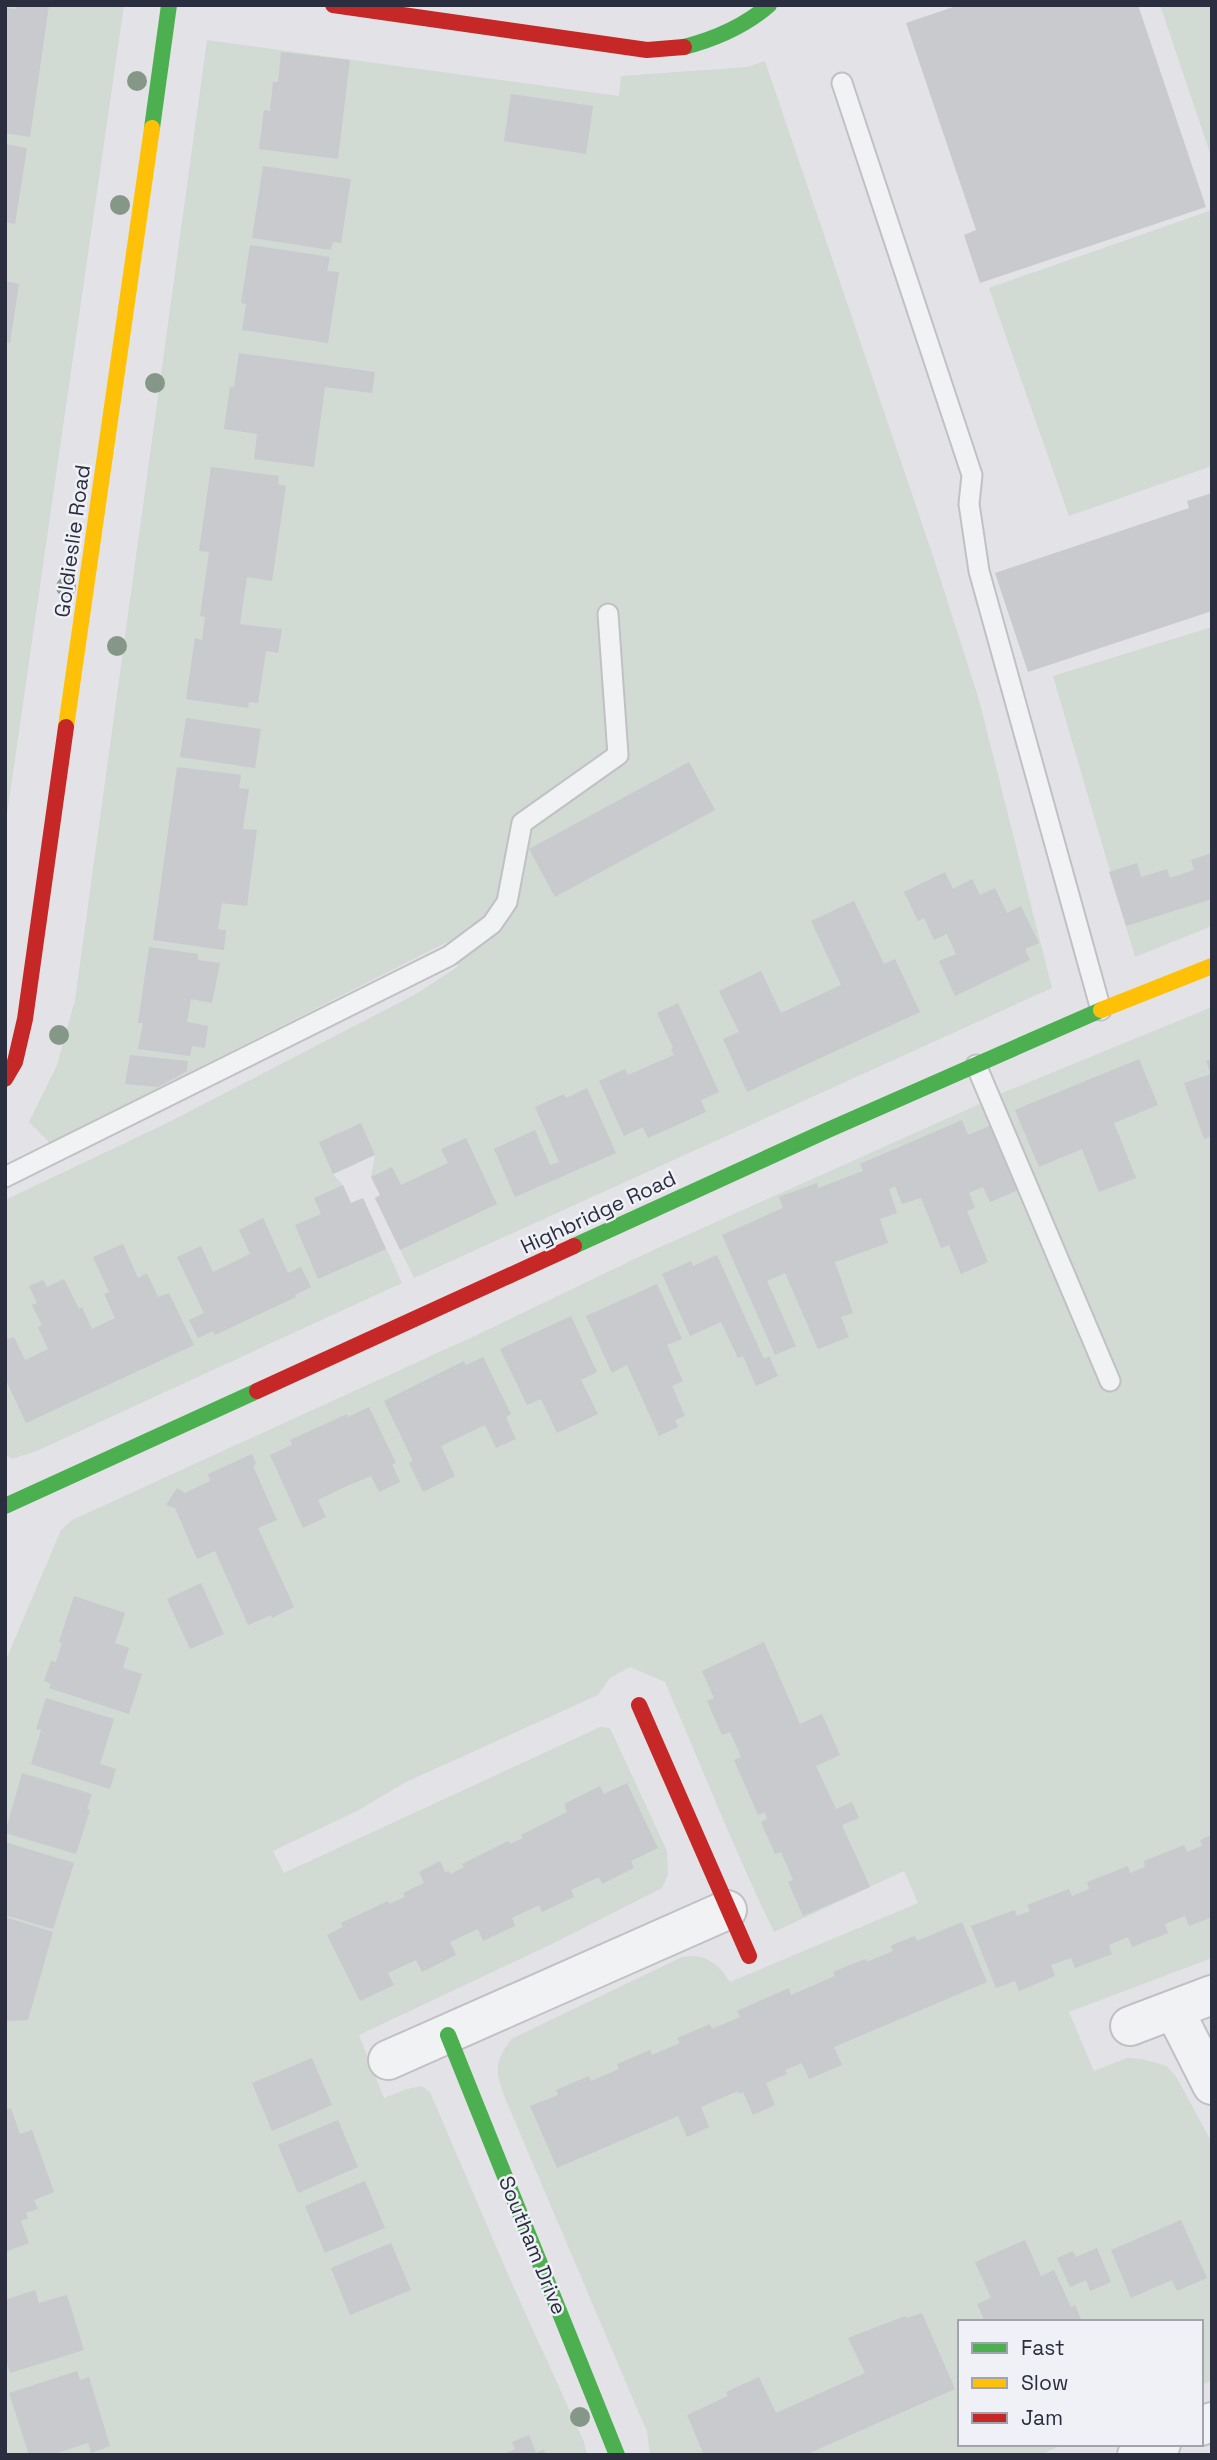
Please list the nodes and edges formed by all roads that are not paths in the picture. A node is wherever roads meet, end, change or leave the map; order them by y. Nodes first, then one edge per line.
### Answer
1 (169, 5) edge
2 (333, 5) edge
3 (769, 5) edge
4 (842, 83) dead end
5 (608, 614) dead end
6 (1212, 966) edge
7 (1101, 1010) junction
8 (976, 1065) junction
9 (5, 1079) edge
10 (5, 1177) edge
11 (1110, 1381) dead end
12 (5, 1506) edge
13 (639, 1705) dead end
14 (727, 1910) junction
15 (749, 1956) dead end
16 (1212, 1995) edge
17 (1174, 2010) junction
18 (1129, 2026) dead end
19 (448, 2035) junction
20 (388, 2060) dead end
21 (1212, 2085) edge
22 (1157, 2446) edge
23 (617, 2455) edge
24 (1137, 2455) edge

1 - 9 street, Goldieslie Road
2 - 3 street
4 - 7 lane
5 - 10 lane
6 - 7 street, Highbridge Road
7 - 8 street, Highbridge Road
8 - 11 lane
8 - 12 street, Highbridge Road
13 - 14 street
14 - 15 street
14 - 19 street
16 - 17 street
17 - 18 street
17 - 21 street
19 - 20 street
19 - 23 street, Southam Drive
22 - 24 street

